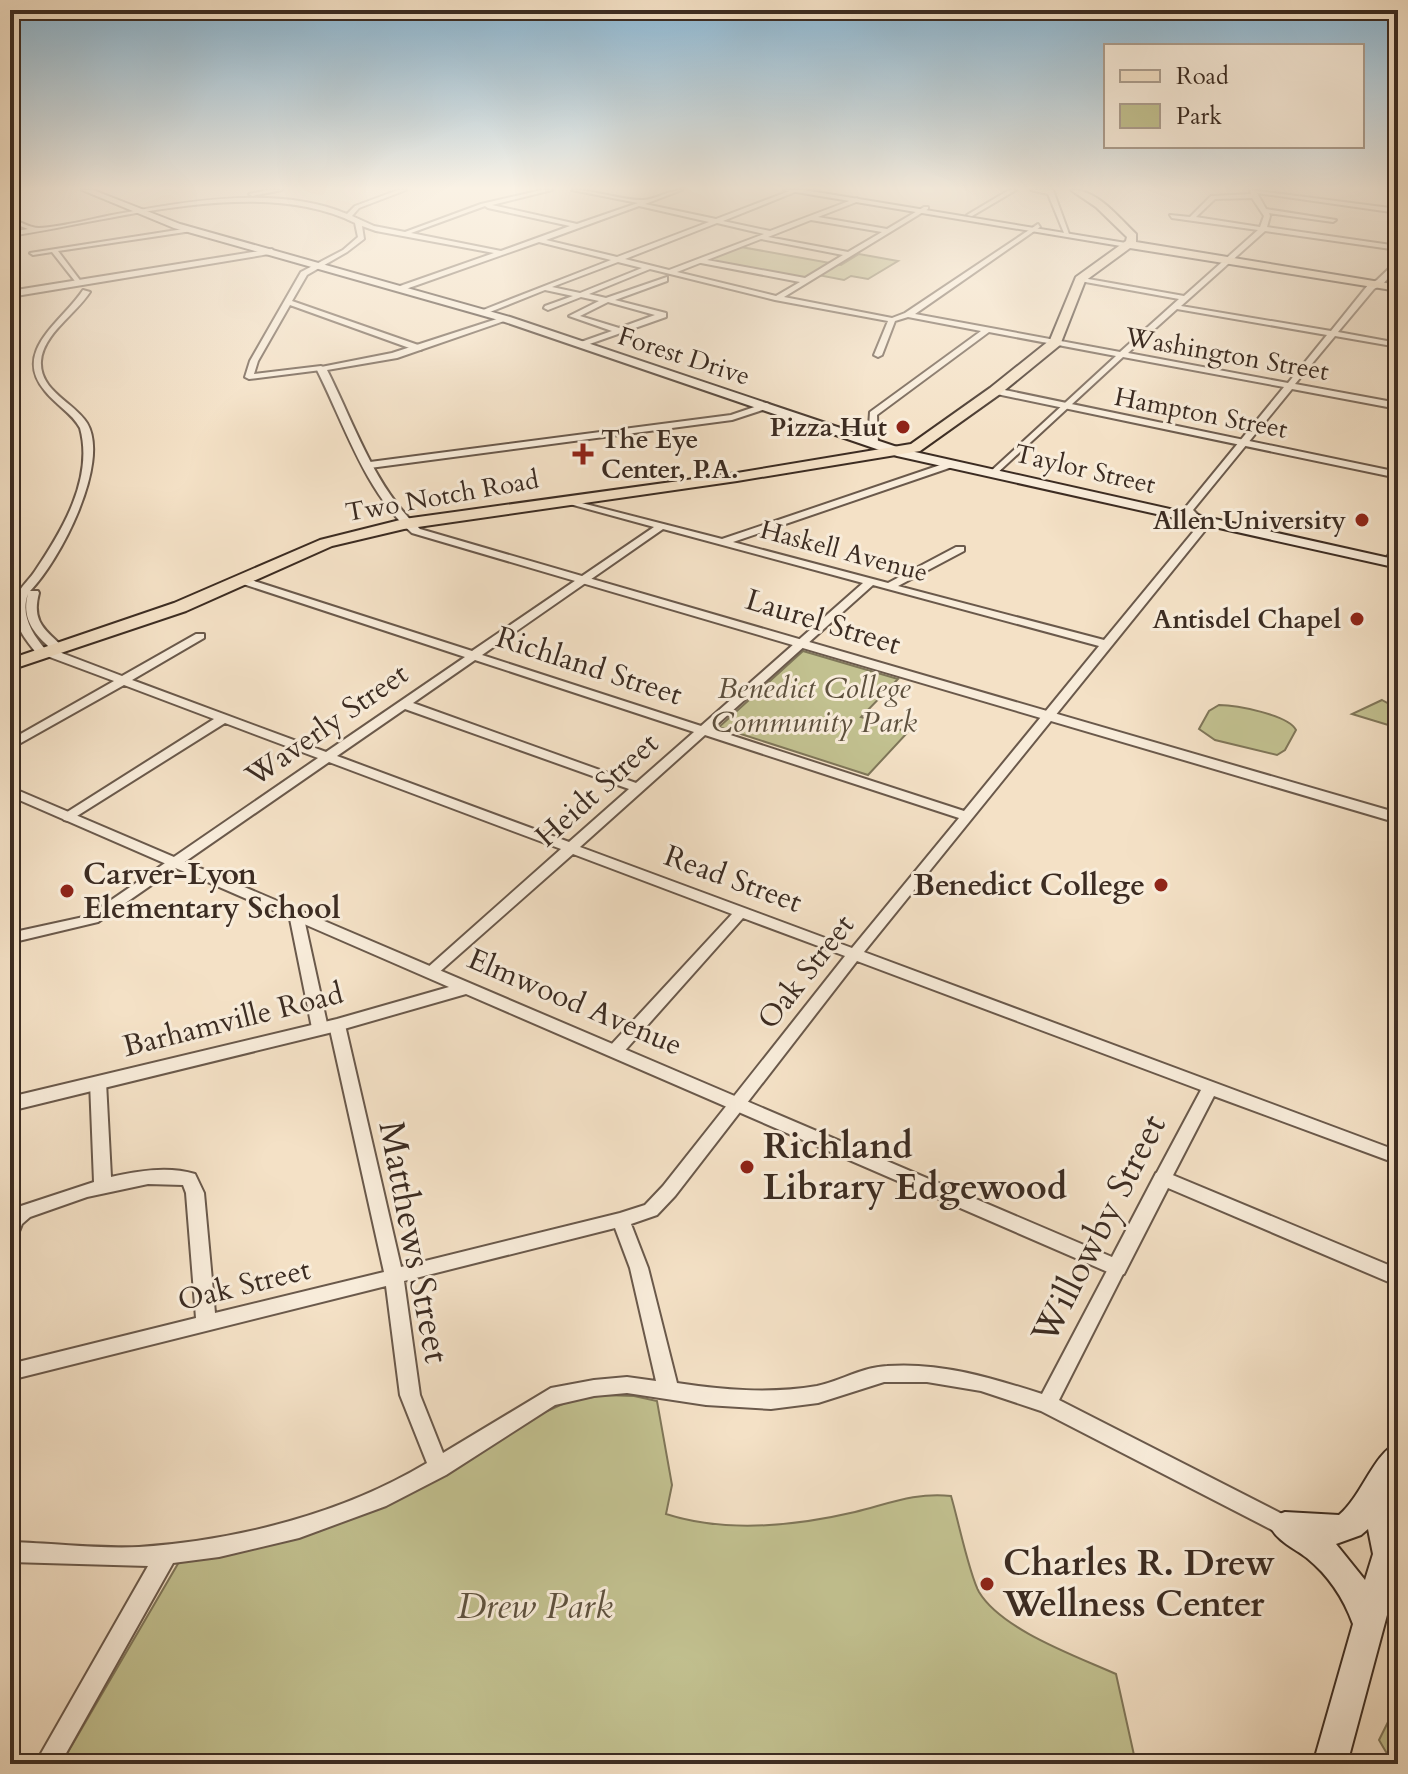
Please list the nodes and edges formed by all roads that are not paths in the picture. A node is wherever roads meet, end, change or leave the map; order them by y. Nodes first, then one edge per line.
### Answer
1 (72, 273) edge
2 (150, 273) edge
3 (306, 273) edge
4 (349, 273) edge
5 (446, 273) edge
6 (584, 273) edge
7 (637, 273) edge
8 (661, 273) edge
9 (674, 273) edge
10 (763, 273) edge
11 (821, 273) edge
12 (969, 273) edge
13 (1088, 273) edge
14 (1214, 273) edge
15 (1312, 273) edge
16 (1388, 273) edge
17 (667, 276) junction
18 (1080, 279) junction
19 (807, 281) junction
20 (1378, 284) junction
21 (81, 285) junction
22 (1398, 287) edge
23 (403, 288) junction
24 (545, 288) junction
25 (10, 294) edge
26 (582, 295) junction
27 (778, 298) junction
28 (1184, 298) junction
29 (607, 300) junction
30 (289, 302) junction
31 (527, 302) dead end
32 (1176, 307) junction
33 (548, 308) junction
34 (482, 312) junction
35 (908, 315) junction
36 (573, 316) junction
37 (506, 319) junction
38 (892, 320) junction
39 (987, 330) junction
40 (620, 331) junction
41 (1333, 333) junction
42 (1056, 342) junction
43 (581, 345) junction
44 (1398, 345) edge
45 (418, 348) junction
46 (878, 355) dead end
47 (1121, 355) junction
48 (321, 368) junction
49 (1288, 385) junction
50 (995, 391) junction
51 (762, 405) junction
52 (1398, 406) edge
53 (1063, 407) junction
54 (873, 443) junction
55 (1242, 443) junction
56 (902, 453) junction
57 (952, 464) junction
58 (370, 465) junction
59 (994, 473) junction
60 (1398, 475) edge
61 (569, 501) junction
62 (470, 514) junction
63 (1197, 519) junction
64 (404, 524) junction
65 (661, 526) junction
66 (443, 538) junction
67 (724, 541) junction
68 (1398, 548) edge
69 (960, 549) dead end
70 (1394, 563) edge
71 (241, 580) junction
72 (585, 580) junction
73 (870, 582) junction
74 (890, 586) junction
75 (200, 636) dead end
76 (802, 643) junction
77 (1108, 645) junction
78 (50, 652) junction
79 (473, 655) junction
80 (10, 665) edge
81 (121, 681) junction
82 (403, 704) junction
83 (1050, 718) junction
84 (222, 719) junction
85 (702, 730) junction
86 (10, 745) edge
87 (325, 757) junction
88 (638, 788) junction
89 (10, 791) edge
90 (966, 816) junction
91 (69, 817) junction
92 (1398, 818) edge
93 (571, 849) junction
94 (175, 862) junction
95 (741, 912) junction
96 (296, 914) junction
97 (10, 938) edge
98 (855, 954) junction
99 (431, 972) junction
100 (467, 988) junction
101 (329, 1027) junction
102 (615, 1051) junction
103 (98, 1082) junction
104 (1211, 1086) junction
105 (10, 1104) edge
106 (737, 1104) junction
107 (1398, 1158) edge
108 (1163, 1178) junction
109 (103, 1186) junction
110 (621, 1220) junction
111 (10, 1234) edge
112 (1117, 1268) junction
113 (394, 1277) junction
114 (1398, 1278) edge
115 (206, 1323) junction
116 (10, 1372) edge
117 (669, 1392) junction
118 (1047, 1404) junction
119 (1398, 1455) edge
120 (439, 1468) junction
121 (1285, 1526) junction
122 (1393, 1549) edge
123 (10, 1552) edge
124 (167, 1553) junction
125 (1368, 1624) junction
126 (47, 1764) edge
127 (1330, 1764) edge

1 - 21 street
2 - 21 street
3 - 30 street
4 - 23 main road, Forest Drive
5 - 23 street
6 - 24 street
7 - 26 street
8 - 17 street
9 - 17 street
10 - 19 street
11 - 19 street
12 - 35 street
13 - 18 main road
14 - 28 street
15 - 20 main road
16 - 20 street, Oak Street
17 - 27 street
17 - 29 street
18 - 28 street
18 - 42 main road
19 - 27 street
20 - 22 main road
20 - 41 street, Oak Street
21 - 25 street
21 - 78 street
23 - 34 main road, Forest Drive
24 - 26 street
24 - 34 street
26 - 29 street
26 - 33 street
27 - 38 street
28 - 32 street
29 - 36 street
29 - 40 street
30 - 45 street
30 - 48 street
31 - 33 street
32 - 41 street
32 - 47 street
33 - 36 street
34 - 37 main road, Forest Drive
35 - 38 street
35 - 39 street, Washington Street
36 - 40 street
37 - 43 main road, Forest Drive
37 - 45 street
38 - 46 street
39 - 42 street, Washington Street
39 - 54 street
40 - 43 street
41 - 44 street
41 - 49 street, Oak Street
42 - 47 street, Washington Street
42 - 50 main road, Two Notch Road
43 - 51 main road, Forest Drive
45 - 48 street
47 - 49 street, Washington Street
47 - 53 street
48 - 58 street
49 - 52 street, Washington Street
49 - 55 street, Oak Street
50 - 53 street, Hampton Street
50 - 56 main road, Two Notch Road
51 - 54 main road, Forest Drive
51 - 58 street
53 - 55 street, Hampton Street
53 - 59 street
54 - 56 main road, Forest Drive
55 - 60 street, Hampton Street
55 - 63 street, Oak Street
56 - 57 main road, Taylor Street
56 - 61 main road, Two Notch Road
57 - 59 main road, Taylor Street
57 - 67 street
58 - 64 street
59 - 63 main road, Taylor Street
61 - 62 main road, Two Notch Road
61 - 65 street, Haskell Avenue
62 - 64 main road, Two Notch Road
62 - 66 street
63 - 70 main road, Taylor Street
63 - 77 street, Oak Street
64 - 66 street, Laurel Street
64 - 71 main road, Two Notch Road
65 - 67 street, Haskell Avenue
65 - 72 street, Waverly Street
66 - 72 street, Laurel Street
67 - 73 street, Haskell Avenue
68 - 70 street
69 - 74 street
71 - 78 main road, Two Notch Road
71 - 79 street, Richland Street
72 - 76 street, Laurel Street
72 - 79 street, Waverly Street
73 - 74 street, Haskell Avenue
73 - 76 street, Heidt Street
74 - 77 street, Haskell Avenue
75 - 81 street
76 - 83 street, Laurel Street
76 - 85 street, Heidt Street
77 - 83 street, Oak Street
78 - 80 main road, Two Notch Road
78 - 81 street, Read Street
79 - 82 street, Waverly Street
79 - 85 street, Richland Street
81 - 84 street, Read Street
81 - 86 street
82 - 87 street, Waverly Street
82 - 88 street
83 - 90 street, Oak Street
83 - 92 street, Laurel Street
84 - 87 street, Read Street
84 - 91 street
85 - 88 street, Heidt Street
85 - 90 street, Richland Street
87 - 93 street, Read Street
87 - 94 street, Waverly Street
88 - 93 street, Heidt Street
89 - 91 street, Elmwood Avenue
90 - 98 street, Oak Street
91 - 94 street, Elmwood Avenue
93 - 95 street, Read Street
93 - 99 street, Heidt Street
94 - 96 street, Elmwood Avenue
94 - 97 street, Waverly Street
95 - 98 street, Read Street
95 - 102 street
96 - 99 street, Elmwood Avenue
96 - 101 street, Matthews Street
98 - 104 street, Read Street
98 - 106 street, Oak Street
99 - 100 street, Elmwood Avenue
100 - 101 street, Barhamville Road
100 - 102 street, Elmwood Avenue
101 - 103 street, Barhamville Road
101 - 113 street, Matthews Street
102 - 106 street, Elmwood Avenue
103 - 105 street, Barhamville Road
103 - 109 street
104 - 107 street, Read Street
104 - 108 street, Willowby Street
106 - 110 street, Oak Street
106 - 112 street, Elmwood Avenue
108 - 112 street, Willowby Street
108 - 114 street
109 - 111 street
109 - 115 street
110 - 113 street, Oak Street
110 - 117 street
112 - 118 street, Willowby Street
113 - 115 street, Oak Street
113 - 120 street, Matthews Street
115 - 116 street, Oak Street
117 - 118 street
117 - 120 street
118 - 121 street
119 - 121 main road
119 - 122 main road
120 - 124 street
121 - 125 main road
122 - 125 main road
123 - 124 street
124 - 126 street
125 - 127 main road

